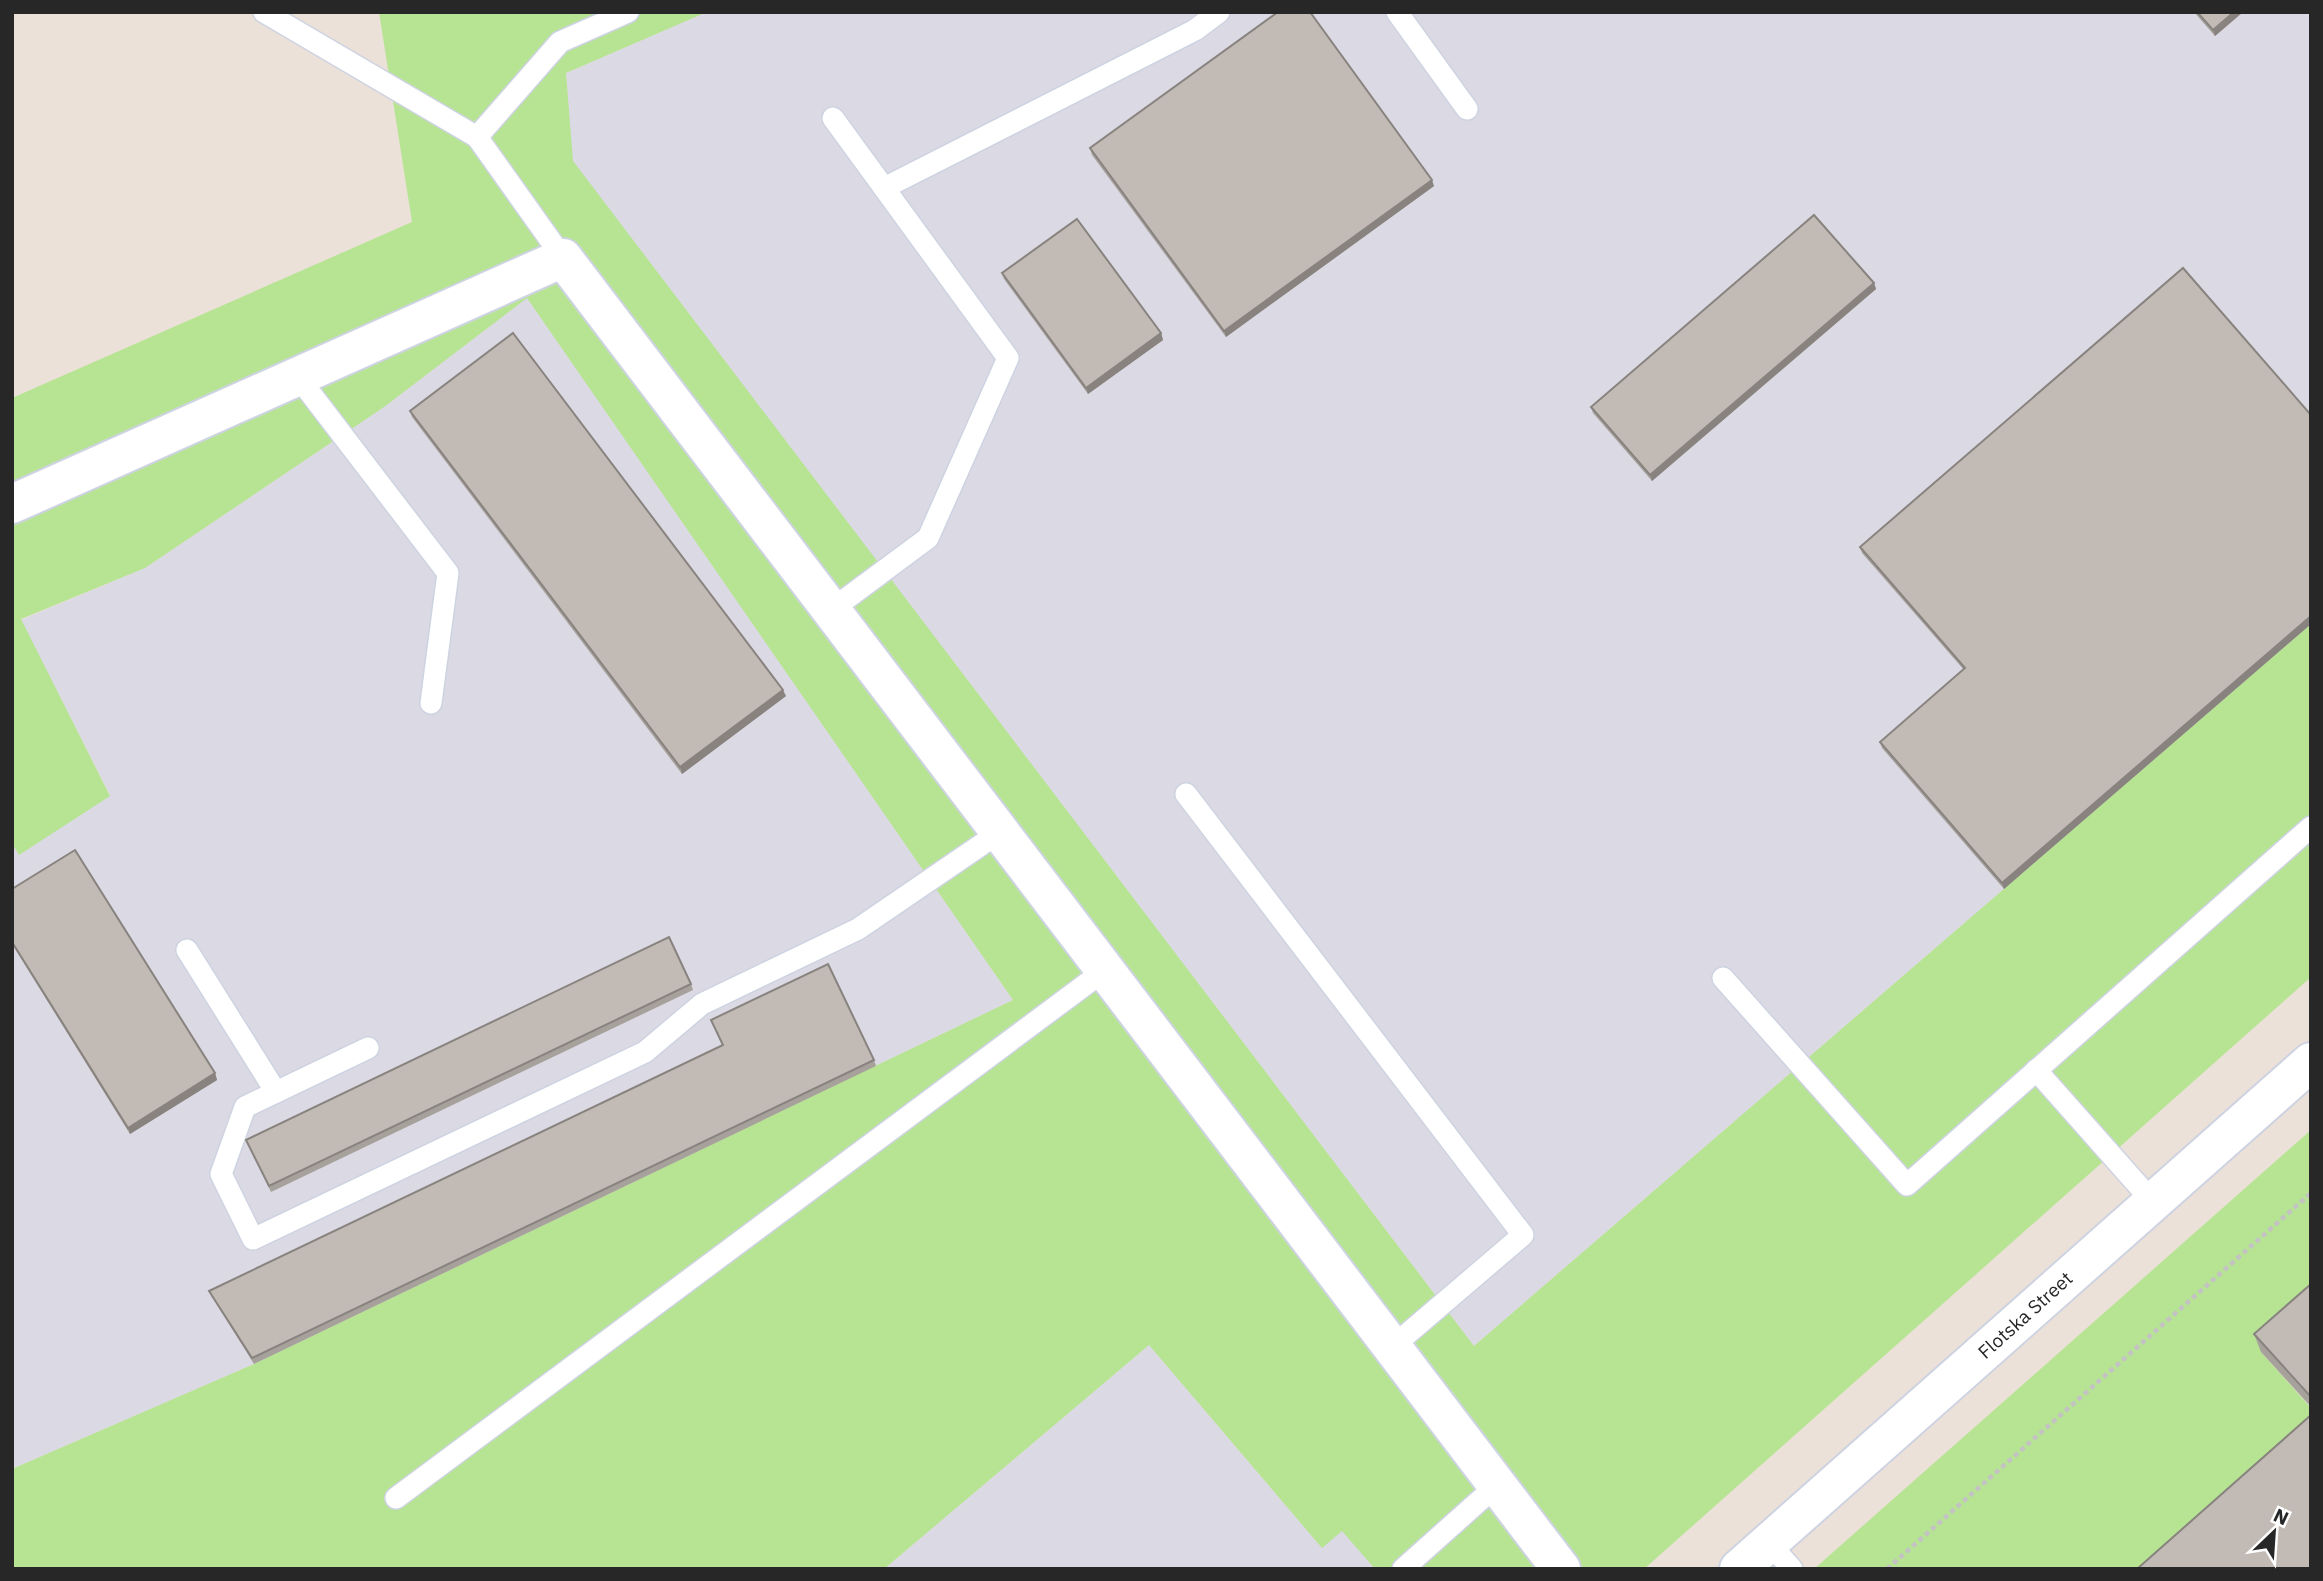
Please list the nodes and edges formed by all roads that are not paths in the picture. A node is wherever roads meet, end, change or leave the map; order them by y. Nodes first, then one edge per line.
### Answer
1 (264, 12) edge
2 (628, 12) edge
3 (1219, 12) edge
4 (1397, 12) edge
5 (1467, 109) dead end
6 (833, 118) dead end
7 (477, 138) junction
8 (884, 188) junction
9 (563, 258) junction
10 (299, 377) junction
11 (12, 504) edge
12 (831, 610) junction
13 (430, 703) dead end
14 (1186, 794) dead end
15 (2311, 827) edge
16 (1000, 832) junction
17 (187, 950) dead end
18 (1105, 970) junction
19 (1723, 978) dead end
20 (368, 1048) dead end
21 (2311, 1062) edge
22 (2036, 1070) junction
23 (276, 1092) junction
24 (2153, 1202) junction
25 (1392, 1347) junction
26 (1497, 1485) junction
27 (396, 1498) dead end
28 (1780, 1555) edge
29 (1403, 1569) edge
30 (1561, 1569) edge
31 (1738, 1569) edge

1 - 7 lane
2 - 7 lane
3 - 8 lane
4 - 5 lane
6 - 8 lane
7 - 9 lane
8 - 12 lane
9 - 10 street
9 - 12 street
10 - 11 street
10 - 13 lane
12 - 16 street
14 - 25 lane
15 - 22 lane
16 - 18 street
16 - 23 lane
17 - 23 lane
18 - 25 street
18 - 27 lane
19 - 22 lane
20 - 23 lane
21 - 24 street, Flotska Street
22 - 24 lane
24 - 28 street, Flotska Street
25 - 26 street
26 - 29 lane
26 - 30 street
28 - 31 street, Flotska Street

